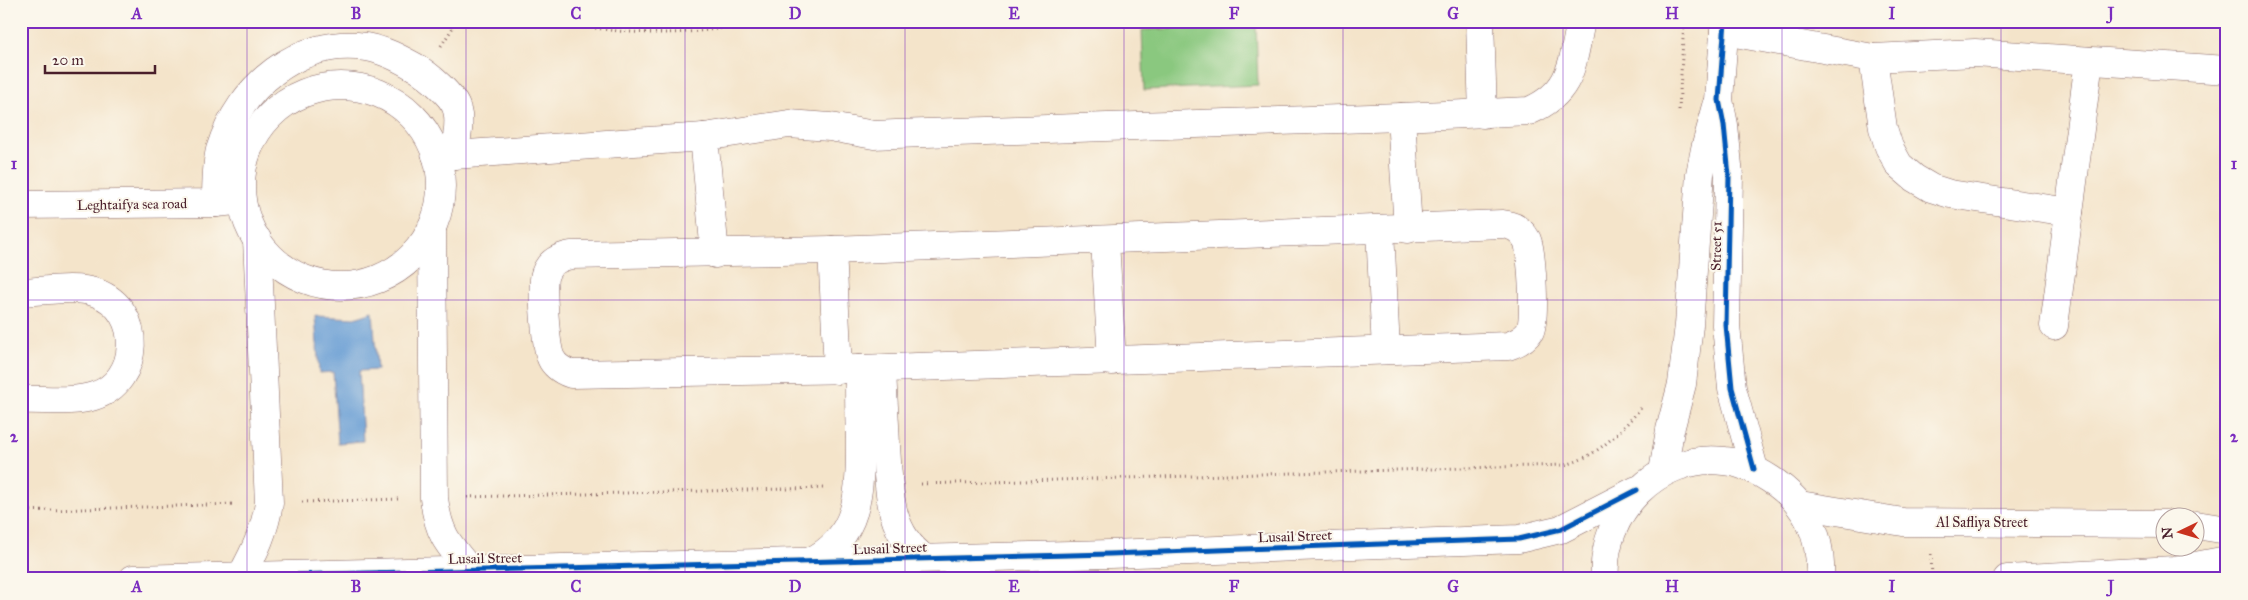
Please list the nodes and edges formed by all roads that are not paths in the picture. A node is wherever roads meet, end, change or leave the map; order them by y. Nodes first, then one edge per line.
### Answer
1 (1480, 21) edge
2 (1581, 21) edge
3 (1725, 26) edge
4 (1873, 58) junction
5 (2089, 61) junction
6 (2227, 70) edge
7 (1720, 100) junction
8 (1483, 114) junction
9 (1401, 118) junction
10 (704, 137) junction
11 (445, 155) junction
12 (229, 201) junction
13 (21, 205) edge
14 (2069, 212) junction
15 (432, 228) junction
16 (1408, 229) junction
17 (1380, 230) junction
18 (257, 239) junction
19 (1105, 241) junction
20 (832, 250) junction
21 (714, 254) junction
22 (21, 292) edge
23 (2054, 326) dead end
24 (1386, 350) junction
25 (1112, 361) junction
26 (860, 369) junction
27 (21, 400) edge
28 (1754, 468) junction
29 (1663, 472) junction
30 (1637, 490) junction
31 (1800, 505) junction
32 (2156, 524) edge
33 (2206, 527) edge
34 (2227, 530) edge
35 (924, 558) junction
36 (2227, 560) edge
37 (809, 562) junction
38 (469, 569) junction
39 (2174, 570) junction
40 (242, 575) junction
41 (2227, 576) edge
42 (133, 579) edge
43 (1605, 579) edge
44 (1820, 579) edge
45 (2007, 579) edge

1 - 8 street
2 - 8 street
3 - 4 street
3 - 7 street, Street 51
4 - 5 street
4 - 14 street
5 - 6 street
5 - 14 street
7 - 28 street, Street 51
7 - 29 street, Street 51
8 - 9 street
9 - 10 street
9 - 16 street
10 - 11 street
10 - 21 street
11 - 12 street
11 - 12 street
11 - 15 street
12 - 13 street, Leghtaifya sea road
12 - 18 street
14 - 23 street
15 - 18 street
15 - 38 street
16 - 17 street
16 - 24 street
17 - 19 street
17 - 24 street
18 - 40 street
19 - 20 street
19 - 25 street
20 - 21 street
20 - 26 street
21 - 26 street
22 - 27 street
24 - 25 street
25 - 26 street
26 - 35 street
26 - 37 street
28 - 29 street
28 - 31 street
29 - 30 street
30 - 35 street, Lusail Street
30 - 43 street
31 - 32 street, Al Safliya Street
31 - 44 street
33 - 34 street
35 - 37 street, Lusail Street
36 - 39 street
37 - 38 street, Lusail Street
38 - 40 street, Lusail Street
39 - 41 street
39 - 45 street
40 - 42 street, Lusail Street

